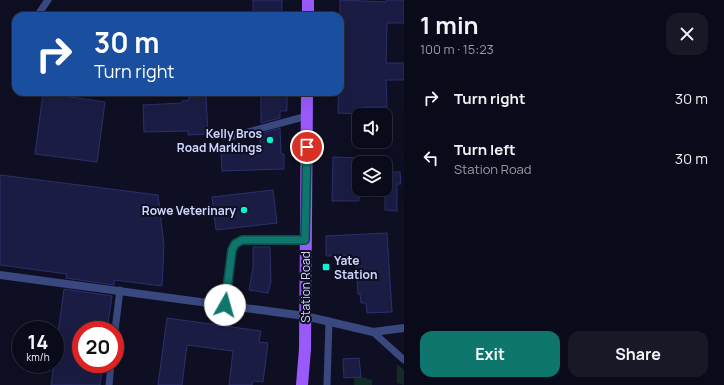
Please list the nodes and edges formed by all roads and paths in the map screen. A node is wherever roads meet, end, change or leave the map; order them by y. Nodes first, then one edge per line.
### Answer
1 (48, 0) edge
2 (308, 0) edge
3 (40, 12) edge
4 (308, 12) edge
5 (307, 96) edge
6 (307, 116) junction
7 (230, 137) dead end
8 (305, 240) junction
9 (0, 275) edge
10 (120, 290) junction
11 (225, 305) junction
12 (305, 316) junction
13 (116, 321) edge
14 (329, 321) junction
15 (404, 328) edge
16 (373, 332) junction
17 (404, 360) edge
18 (110, 373) edge
19 (109, 385) edge
20 (302, 385) edge
21 (327, 385) edge

1 - 3 lane
2 - 4 main road
5 - 6 main road, Station Road
6 - 7 lane
6 - 8 main road, Station Road
8 - 11 lane
8 - 12 main road, Station Road
9 - 10 street
10 - 11 street
10 - 13 lane
11 - 12 street
12 - 14 street
12 - 20 main road, Station Road
14 - 16 street
14 - 21 lane
15 - 16 street
16 - 17 lane
18 - 19 lane

